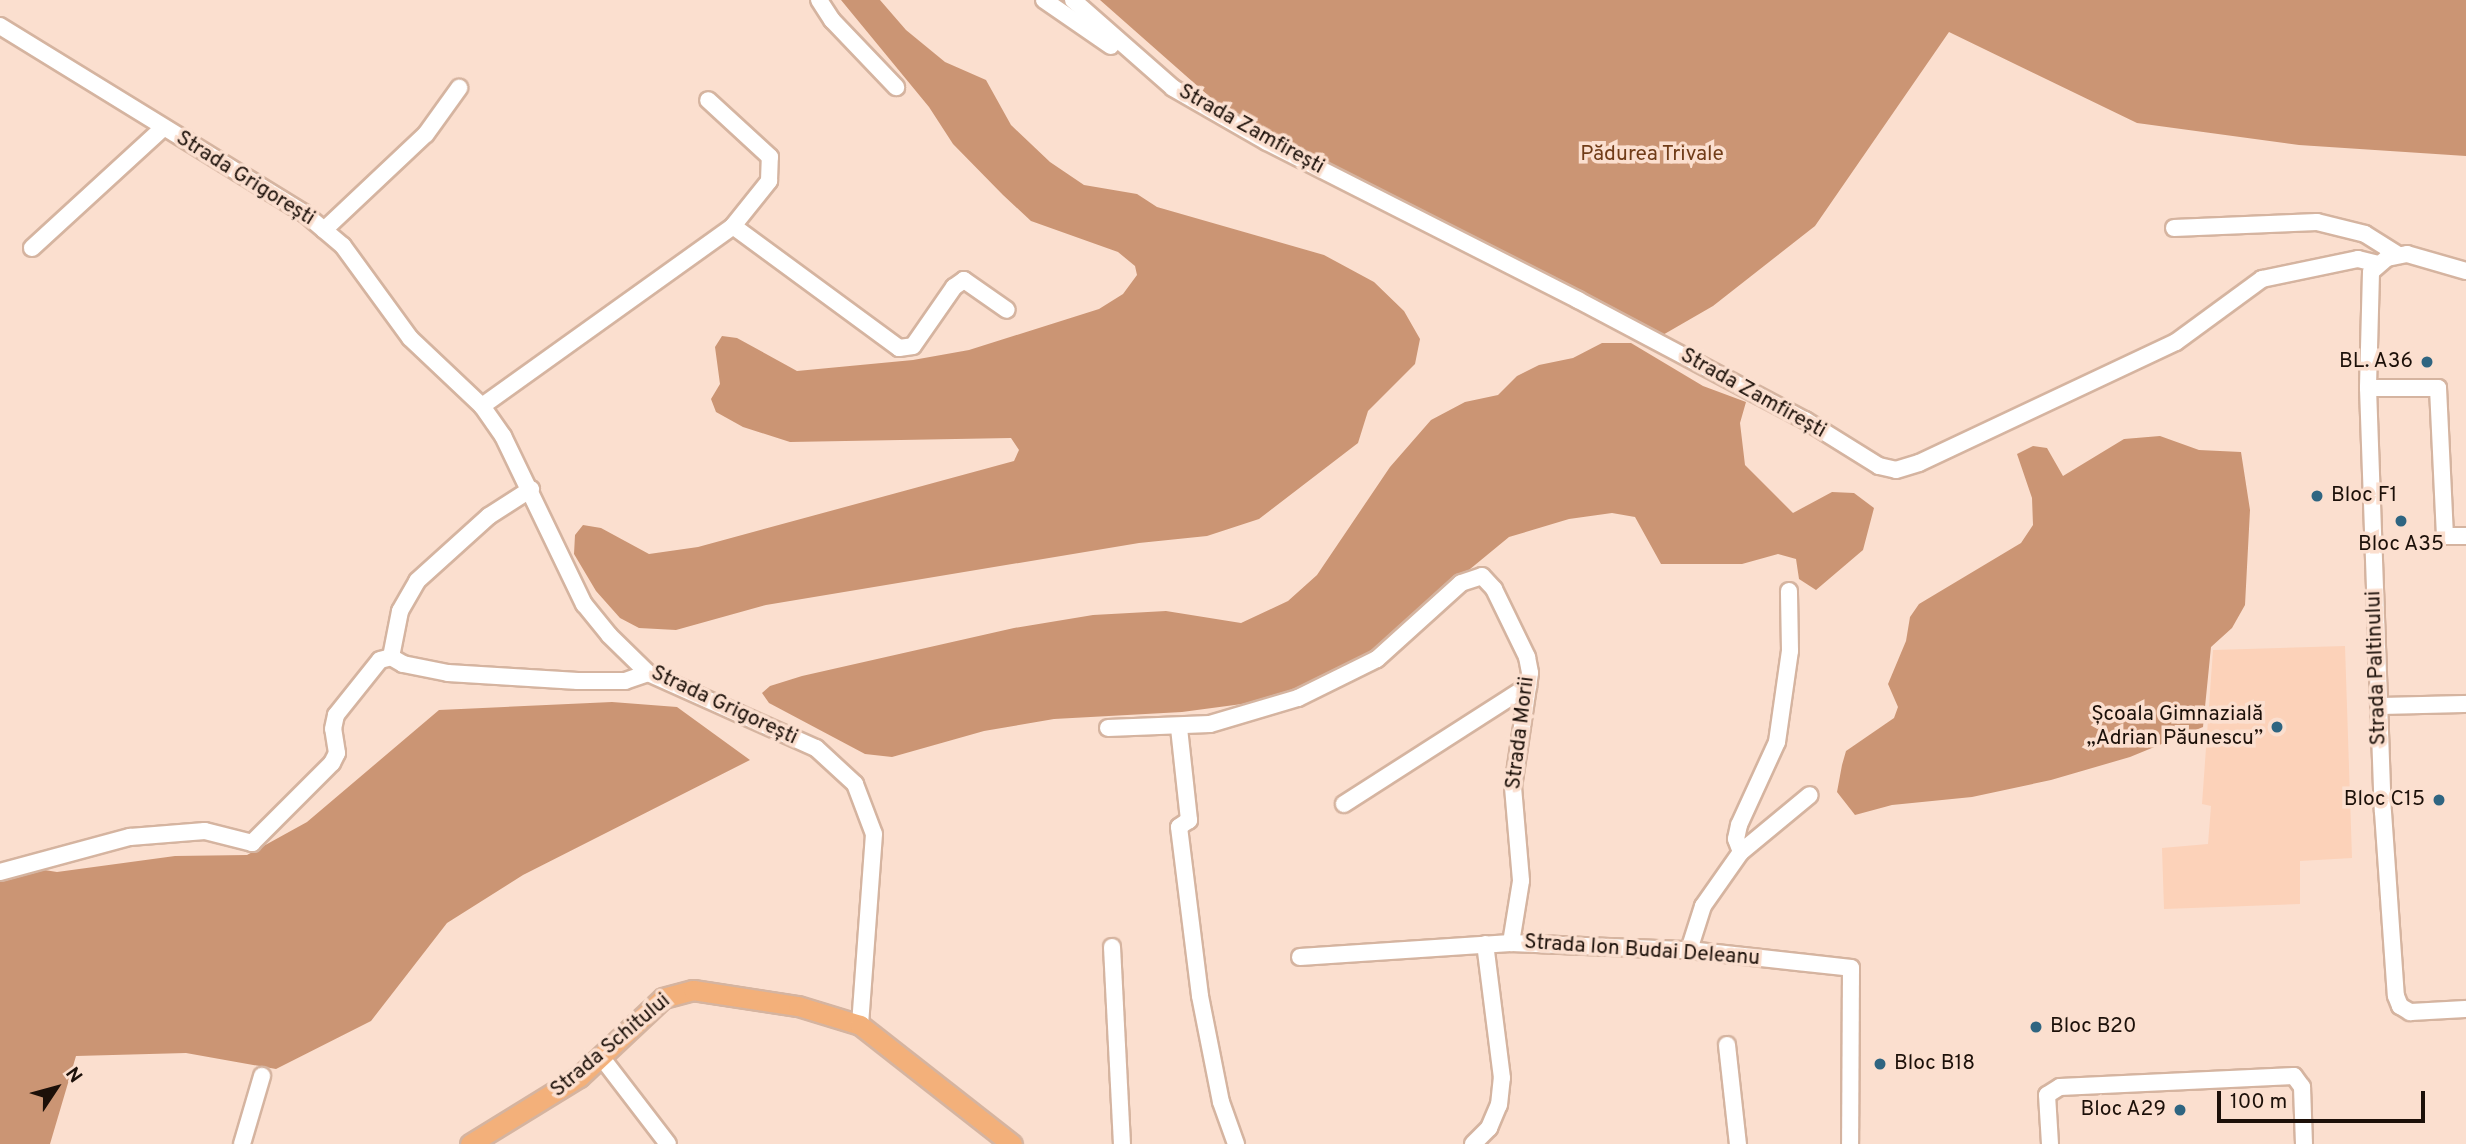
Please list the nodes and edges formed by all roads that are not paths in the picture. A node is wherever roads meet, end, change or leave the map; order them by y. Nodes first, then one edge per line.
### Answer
1 (819, 0) edge
2 (1044, 0) edge
3 (1073, 0) edge
4 (0, 26) edge
5 (1128, 52) junction
6 (459, 88) dead end
7 (897, 88) dead end
8 (708, 100) dead end
9 (163, 128) junction
10 (733, 226) junction
11 (2174, 228) dead end
12 (324, 230) junction
13 (32, 248) dead end
14 (2398, 255) junction
15 (2378, 264) junction
16 (2466, 271) edge
17 (1007, 310) dead end
18 (2368, 388) junction
19 (482, 407) junction
20 (531, 489) junction
21 (2466, 536) edge
22 (1789, 591) dead end
23 (391, 657) junction
24 (648, 673) junction
25 (1528, 686) junction
26 (2466, 704) edge
27 (2379, 706) junction
28 (1108, 728) dead end
29 (1179, 728) junction
30 (1810, 795) dead end
31 (1344, 804) dead end
32 (1741, 852) junction
33 (0, 872) edge
34 (1511, 943) junction
35 (1485, 944) junction
36 (1112, 947) dead end
37 (1689, 950) junction
38 (1300, 957) dead end
39 (2466, 1010) edge
40 (860, 1026) junction
41 (1727, 1045) dead end
42 (603, 1058) junction
43 (262, 1076) dead end
44 (242, 1144) edge
45 (470, 1144) edge
46 (668, 1144) edge
47 (1012, 1144) edge
48 (1122, 1144) edge
49 (1236, 1144) edge
50 (1473, 1144) edge
51 (1738, 1144) edge
52 (1850, 1144) edge
53 (2050, 1144) edge
54 (2304, 1144) edge

1 - 7 street
2 - 5 street
3 - 5 street, Strada Zamfirești
4 - 9 street, Strada Grigorești
5 - 15 street, Strada Zamfirești
6 - 12 street
8 - 10 street
9 - 12 street, Strada Grigorești
9 - 13 street
10 - 17 street
10 - 19 street
11 - 14 street
12 - 19 street, Strada Grigorești
14 - 15 street, Strada Zamfirești
14 - 16 street
15 - 18 street, Strada Paltinului
18 - 21 street
18 - 27 street, Strada Paltinului
19 - 20 street, Strada Grigorești
20 - 23 street
20 - 24 street, Strada Grigorești
22 - 32 street
23 - 24 street
23 - 33 street
24 - 40 street, Strada Grigorești
25 - 29 street, Strada Morii
25 - 31 street
25 - 34 street, Strada Morii
26 - 27 street
27 - 39 street, Strada Paltinului
28 - 29 street
29 - 49 street
30 - 32 street
32 - 37 street
34 - 35 street, Strada Ion Budai Deleanu
34 - 37 street, Strada Ion Budai Deleanu
35 - 38 street, Strada Ion Budai Deleanu
35 - 50 street
36 - 48 street
37 - 52 street, Strada Ion Budai Deleanu
40 - 42 main road, Strada Schitului
40 - 47 main road, Strada Schitului
41 - 51 street
42 - 45 main road, Strada Schitului
42 - 46 street
43 - 44 street
53 - 54 street

